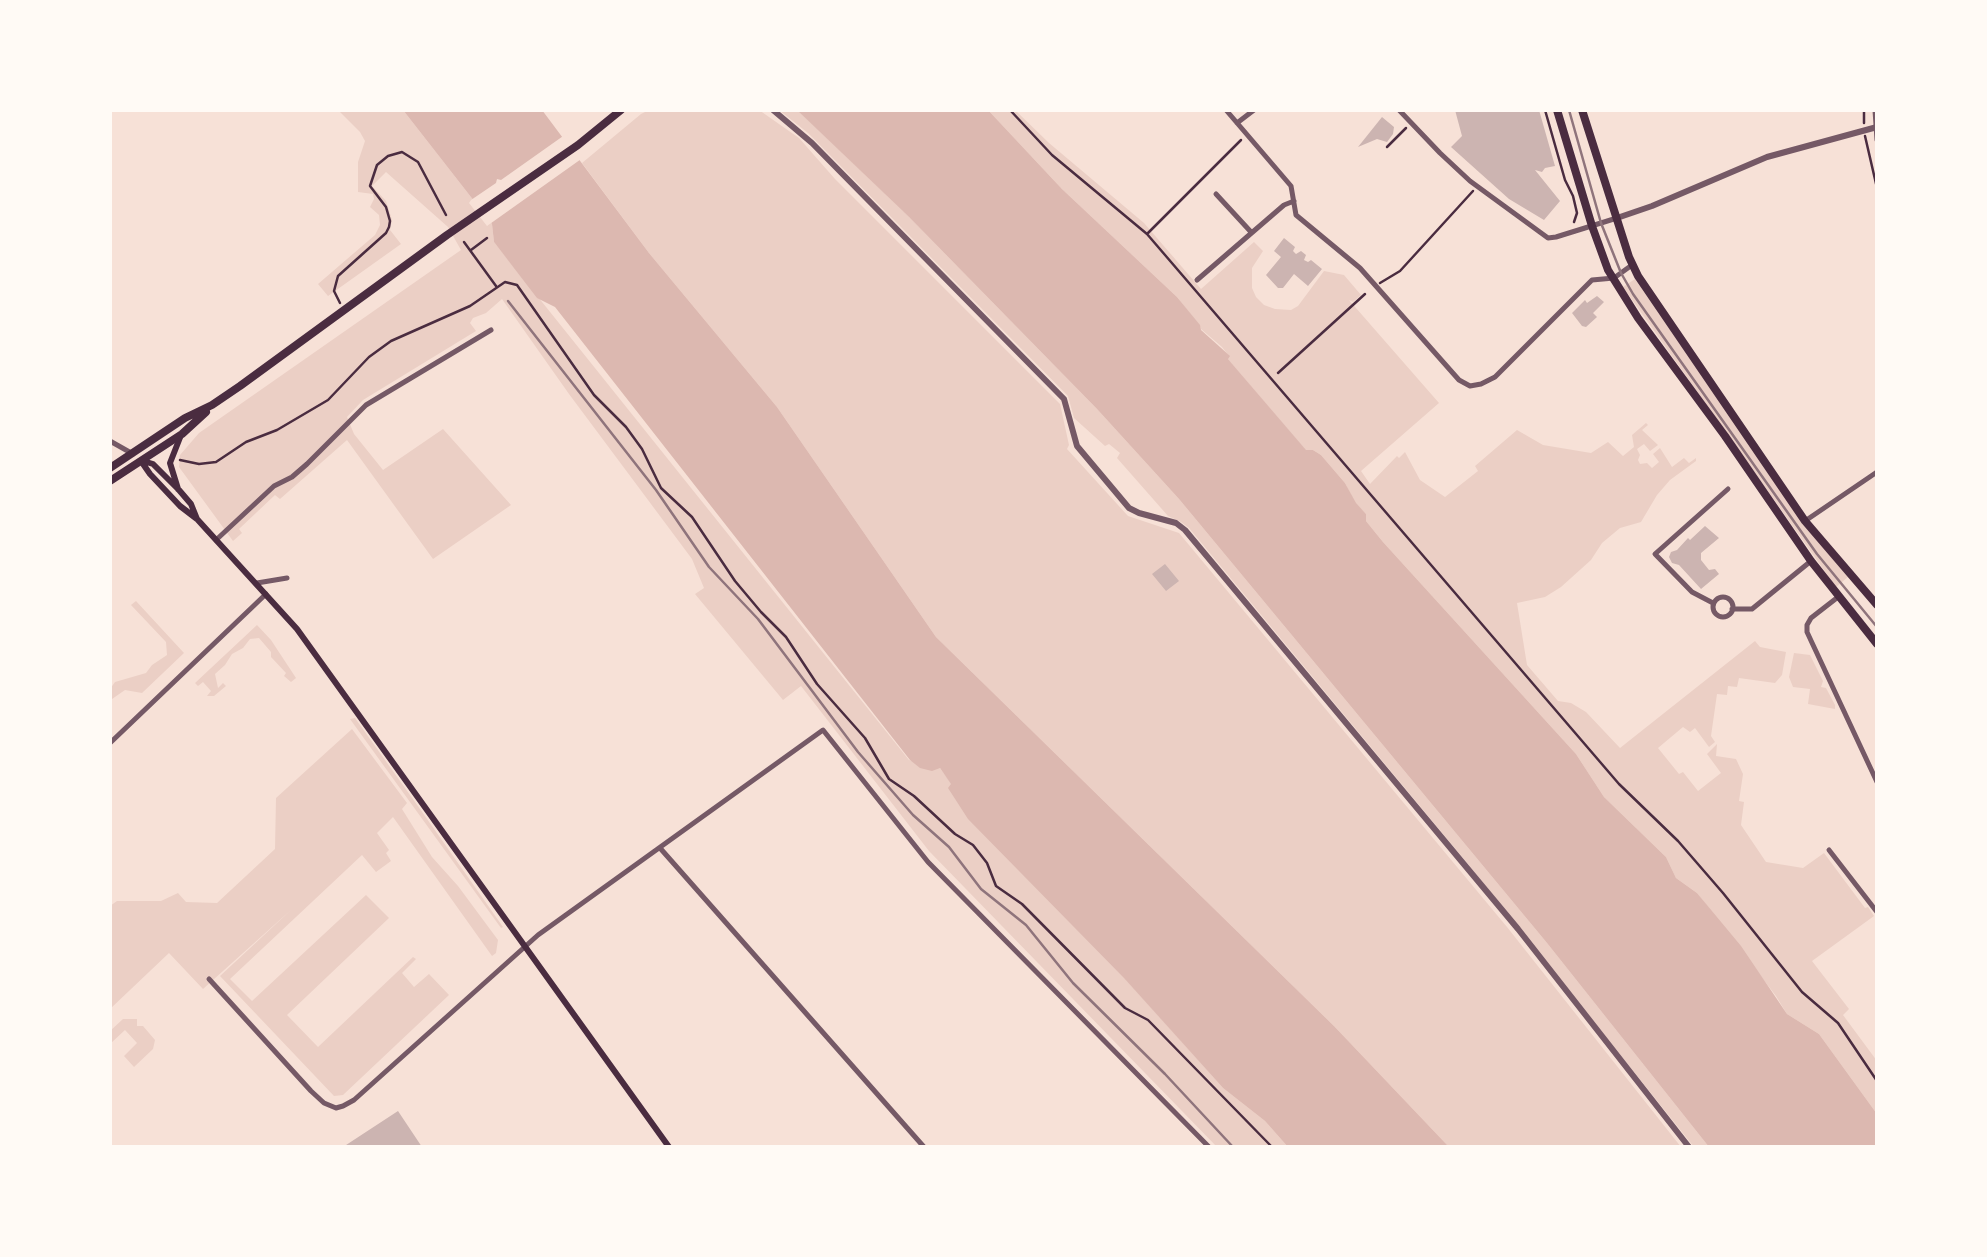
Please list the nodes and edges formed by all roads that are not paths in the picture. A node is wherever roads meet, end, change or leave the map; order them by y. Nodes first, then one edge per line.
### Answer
1 (772, 110) edge
2 (1226, 110) edge
3 (1254, 110) edge
4 (1399, 110) edge
5 (1558, 110) edge
6 (1582, 110) edge
7 (1874, 110) edge
8 (618, 111) edge
9 (1237, 123) junction
10 (1876, 127) edge
11 (1877, 140) edge
12 (1216, 194) dead end
13 (1294, 201) junction
14 (1617, 218) junction
15 (1592, 226) junction
16 (1252, 233) junction
17 (1632, 265) junction
18 (1614, 278) junction
19 (1197, 280) dead end
20 (491, 330) dead end
21 (212, 405) junction
22 (182, 434) junction
23 (110, 441) edge
24 (133, 454) junction
25 (142, 461) junction
26 (110, 468) edge
27 (1877, 472) edge
28 (110, 481) edge
29 (1728, 488) dead end
30 (179, 490) junction
31 (197, 519) junction
32 (1806, 520) junction
33 (216, 540) junction
34 (1811, 560) junction
35 (287, 578) dead end
36 (256, 583) junction
37 (266, 594) junction
38 (1838, 597) junction
39 (1714, 603) junction
40 (1877, 605) edge
41 (1732, 609) junction
42 (1877, 644) edge
43 (110, 743) edge
44 (1877, 782) edge
45 (660, 848) junction
46 (1829, 850) dead end
47 (1877, 912) edge
48 (524, 946) junction
49 (209, 979) dead end
50 (669, 1147) edge
51 (924, 1147) edge
52 (1209, 1147) edge
53 (1689, 1147) edge

1 - 53 street
2 - 9 street
3 - 9 street
4 - 15 street
5 - 15 main road
6 - 14 main road
7 - 10 street
8 - 21 main road
9 - 13 street
10 - 11 street
10 - 14 street
12 - 16 street
13 - 16 street
13 - 18 street
14 - 15 street
14 - 17 main road
15 - 18 main road
16 - 19 street
17 - 18 street
17 - 32 main road
18 - 34 main road
20 - 33 street
21 - 22 main road
21 - 24 main road
22 - 25 main road
22 - 30 main road
23 - 24 street
24 - 25 main road
24 - 26 main road
25 - 28 main road
25 - 30 main road
25 - 31 main road
27 - 32 street
29 - 39 street
30 - 31 main road
31 - 33 main road
32 - 40 main road
33 - 36 main road
34 - 38 main road
34 - 41 street
35 - 36 street
36 - 37 main road
37 - 43 street
37 - 48 main road
38 - 42 main road
38 - 44 street
39 - 41 street
39 - 41 street
45 - 48 street
45 - 51 street
45 - 52 street
46 - 47 street
48 - 49 street
48 - 50 main road

